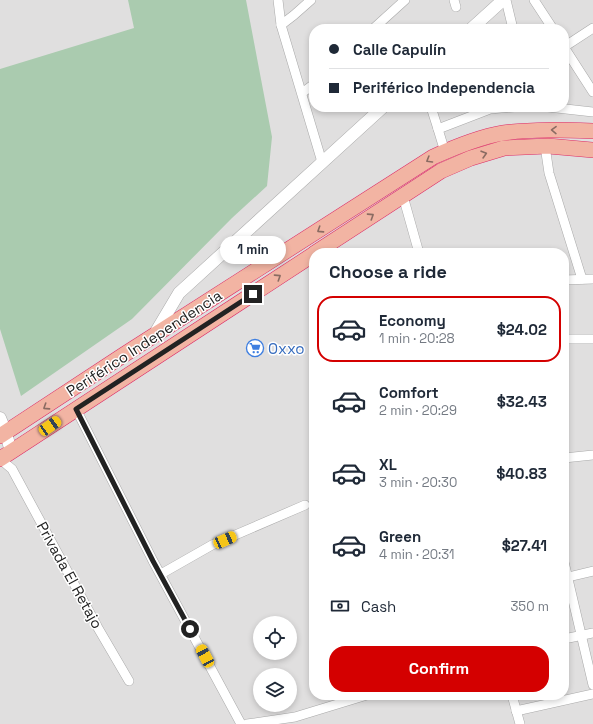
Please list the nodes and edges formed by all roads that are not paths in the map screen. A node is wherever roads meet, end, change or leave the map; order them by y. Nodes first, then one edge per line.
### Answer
1 (278, 0) edge
2 (311, 0) edge
3 (405, 0) edge
4 (505, 0) edge
5 (534, 0) edge
6 (281, 24) junction
7 (379, 24) edge
8 (477, 24) edge
9 (512, 24) edge
10 (550, 24) edge
11 (593, 28) edge
12 (569, 44) edge
13 (569, 55) edge
14 (309, 88) edge
15 (593, 92) edge
16 (302, 93) junction
17 (569, 109) edge
18 (377, 112) edge
19 (433, 112) edge
20 (482, 112) edge
21 (593, 112) edge
22 (438, 129) junction
23 (593, 130) edge
24 (545, 146) junction
25 (593, 150) edge
26 (445, 152) junction
27 (322, 162) junction
28 (403, 196) junction
29 (323, 248) edge
30 (418, 248) edge
31 (309, 257) edge
32 (593, 279) edge
33 (569, 280) edge
34 (582, 280) junction
35 (153, 337) junction
36 (569, 339) edge
37 (593, 339) edge
38 (76, 409) junction
39 (0, 418) edge
40 (3, 435) edge
41 (593, 455) edge
42 (3, 457) edge
43 (569, 457) edge
44 (305, 505) dead end
45 (593, 571) edge
46 (161, 574) junction
47 (569, 576) edge
48 (569, 592) edge
49 (593, 634) edge
50 (580, 635) junction
51 (569, 638) edge
52 (129, 681) dead end
53 (593, 685) edge
54 (593, 694) edge
55 (569, 699) edge
56 (351, 700) edge
57 (513, 700) edge
58 (566, 700) edge
59 (516, 711) junction
60 (281, 722) edge
61 (241, 724) edge
62 (247, 724) edge
63 (520, 724) edge

1 - 6 street
2 - 6 street
3 - 7 street
4 - 8 street
4 - 9 street
5 - 10 street
6 - 16 street
11 - 12 street
13 - 15 street
14 - 16 street
16 - 27 street
17 - 21 street
18 - 27 street
19 - 22 street
20 - 22 street
22 - 26 street
23 -> 26 highway, Periférico Independencia
24 - 25 highway, Periférico Independencia
28 -> 24 highway, Periférico Independencia
24 - 34 street
26 -> 35 highway, Periférico Independencia
27 - 35 street
29 -> 28 highway, Periférico Independencia
28 - 30 street
38 -> 31 highway, Periférico Independencia
32 - 34 street
33 - 34 street
35 -> 40 highway, Periférico Independencia
36 - 37 street
38 - 42 highway, Periférico Independencia
38 - 46 street
39 - 40 street
40 - 42 street
41 - 43 street
42 - 52 street, Privada El Retajo
44 - 46 street
45 - 47 street
46 - 61 street
48 - 50 street
49 - 50 street
50 - 51 street
50 - 53 street
54 - 55 street
56 - 60 street
57 - 59 street
58 - 59 street
59 - 63 street
60 - 62 street

